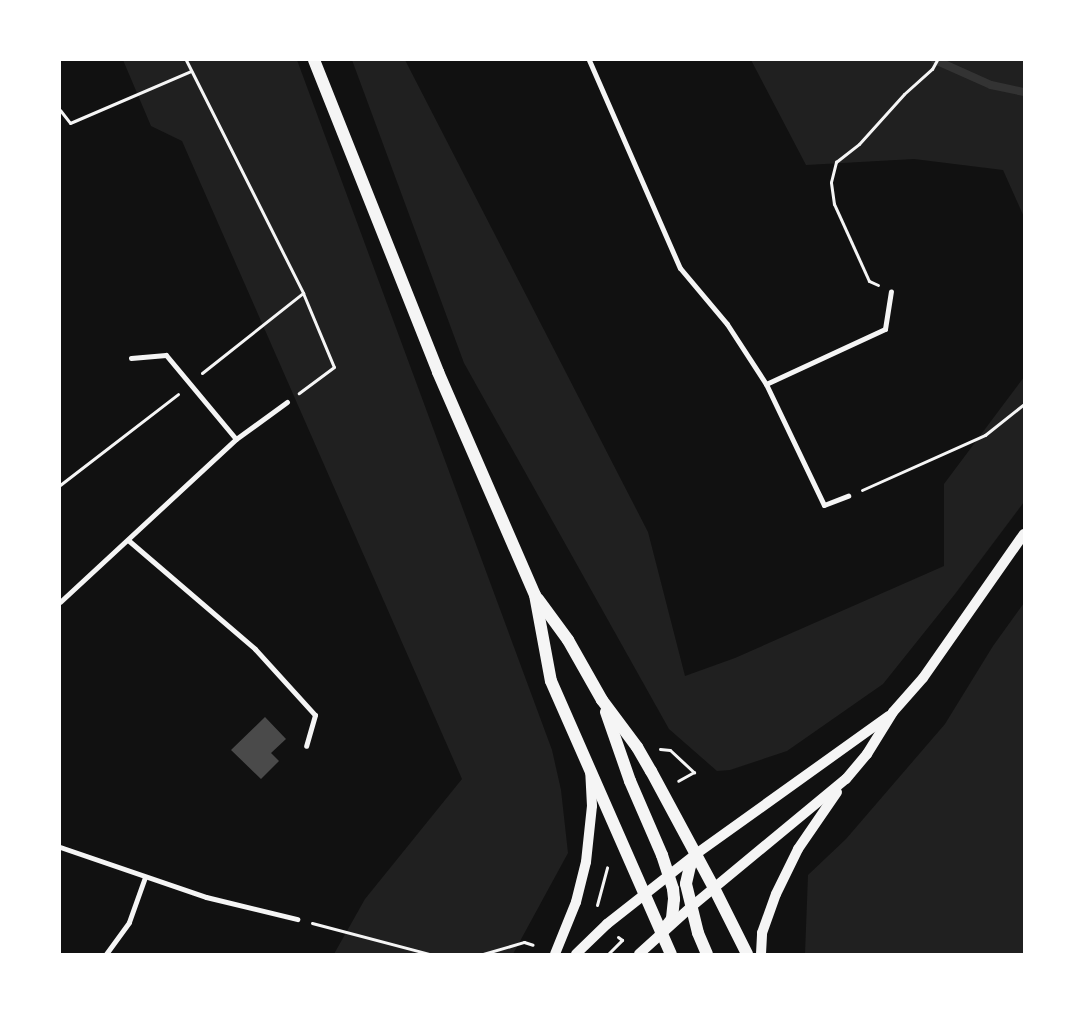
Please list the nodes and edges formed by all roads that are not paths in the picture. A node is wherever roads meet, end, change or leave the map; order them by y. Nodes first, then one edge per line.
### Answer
1 (314, 60) edge
2 (589, 60) edge
3 (891, 291) road end
4 (131, 358) dead end
5 (766, 384) junction
6 (287, 402) road end
7 (236, 439) junction
8 (848, 496) road end
9 (1024, 534) edge
10 (128, 540) junction
11 (534, 595) junction
12 (60, 602) edge
13 (602, 700) junction
14 (893, 712) junction
15 (306, 746) dead end
16 (590, 771) junction
17 (846, 779) junction
18 (60, 847) edge
19 (696, 854) junction
20 (668, 876) junction
21 (145, 878) junction
22 (714, 888) junction
23 (645, 894) junction
24 (691, 907) junction
25 (297, 919) road end
26 (661, 933) junction
27 (106, 954) edge
28 (555, 954) edge
29 (576, 954) edge
30 (639, 954) edge
31 (671, 954) edge
32 (707, 954) edge
33 (747, 954) edge
34 (761, 954) edge

1 - 11 main road
2 - 5 street
3 - 5 street
4 - 7 street
5 - 8 street
6 - 7 street
7 - 10 street
9 - 14 main road
10 - 12 street
10 - 15 street
11 - 13 main road
11 - 16 main road
13 - 19 main road
13 - 20 main road
14 - 17 main road
14 - 19 main road
16 - 23 main road
16 - 28 main road
17 - 22 main road
17 - 34 main road
18 - 21 street
19 - 20 main road
19 - 22 main road
19 - 24 main road
20 - 23 main road
20 - 26 main road
21 - 25 street
21 - 27 street
22 - 24 main road
22 - 33 main road
23 - 26 main road
23 - 29 main road
24 - 26 main road
24 - 32 main road
26 - 30 main road
26 - 31 main road

